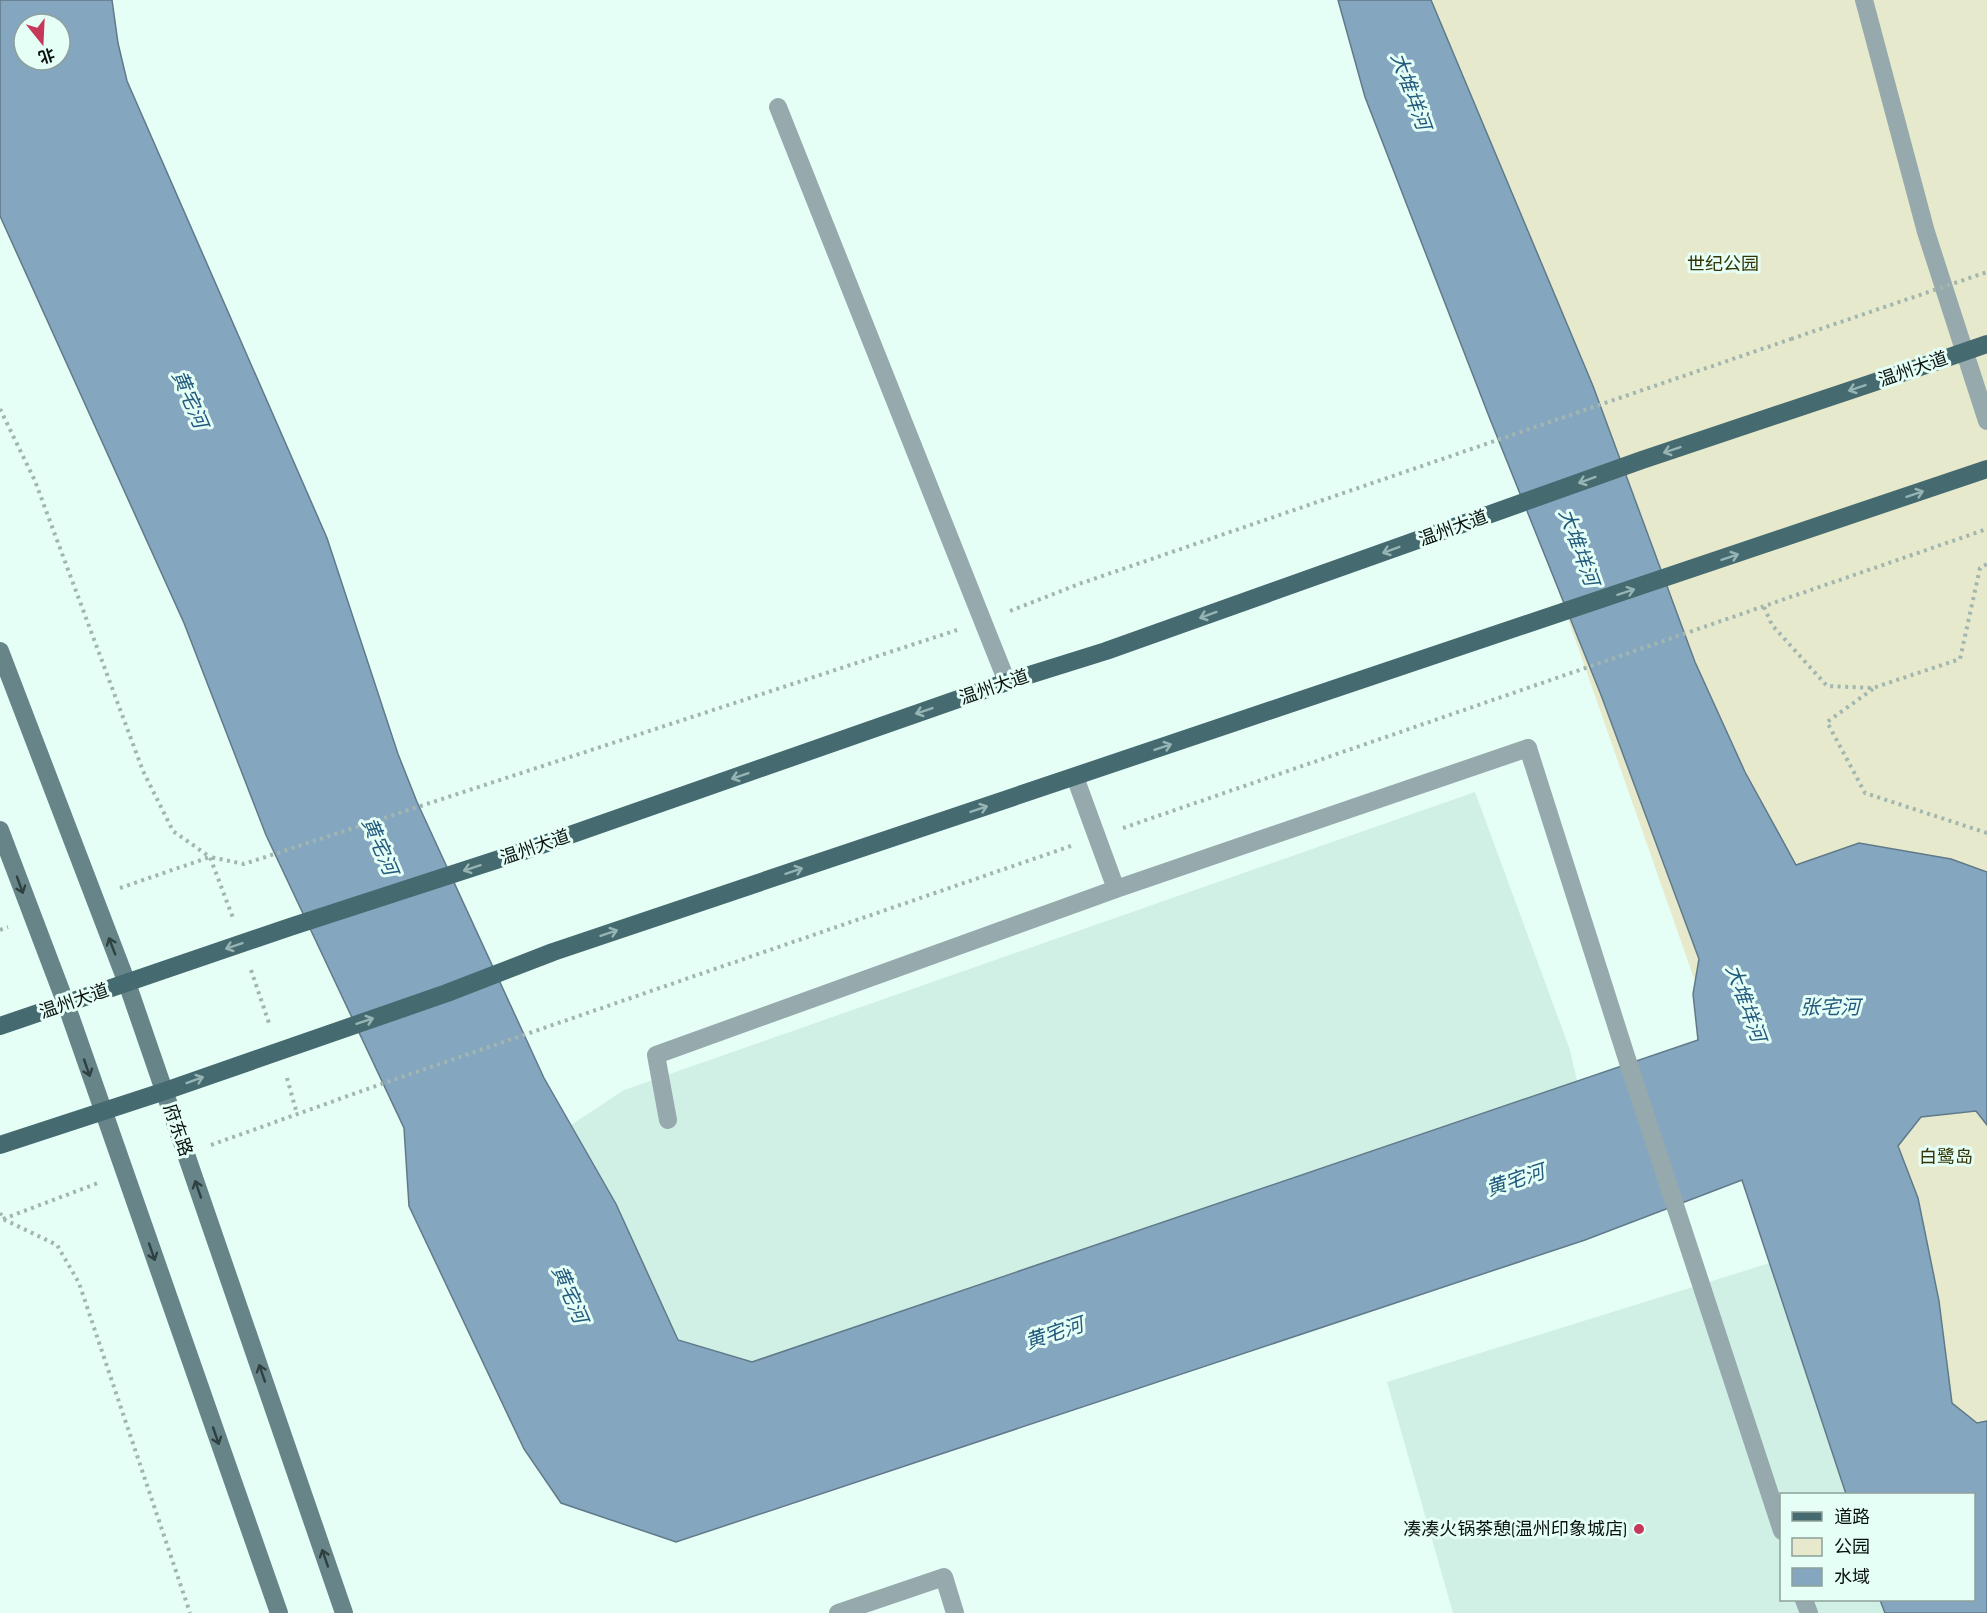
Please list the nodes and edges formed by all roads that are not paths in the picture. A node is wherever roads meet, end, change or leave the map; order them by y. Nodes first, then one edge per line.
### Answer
1 (1864, 0) edge
2 (778, 107) dead end
3 (1987, 344) edge
4 (1987, 422) edge
5 (1987, 470) edge
6 (0, 651) edge
7 (1007, 682) junction
8 (1075, 777) junction
9 (0, 830) edge
10 (1116, 890) junction
11 (127, 983) junction
12 (66, 1005) junction
13 (0, 1026) edge
14 (165, 1091) junction
15 (102, 1111) junction
16 (668, 1120) dead end
17 (0, 1145) edge
18 (1780, 1525) edge
19 (279, 1613) edge
20 (344, 1613) edge
21 (838, 1613) edge
22 (955, 1613) edge

1 - 4 street
2 - 7 street
3 -> 7 main road, 温州大道, bridge
8 -> 5 main road
11 -> 6 main road, 府东路
7 -> 11 main road, 温州大道
8 - 10 street
14 -> 8 main road
9 -> 12 main road
10 - 16 street
10 - 18 street
11 - 12 main road, 温州大道
11 - 14 main road, 府东路
12 - 13 main road, 温州大道
12 -> 15 main road
14 - 15 main road
20 -> 14 main road, 府东路
15 - 17 main road
15 -> 19 main road
21 - 22 street

